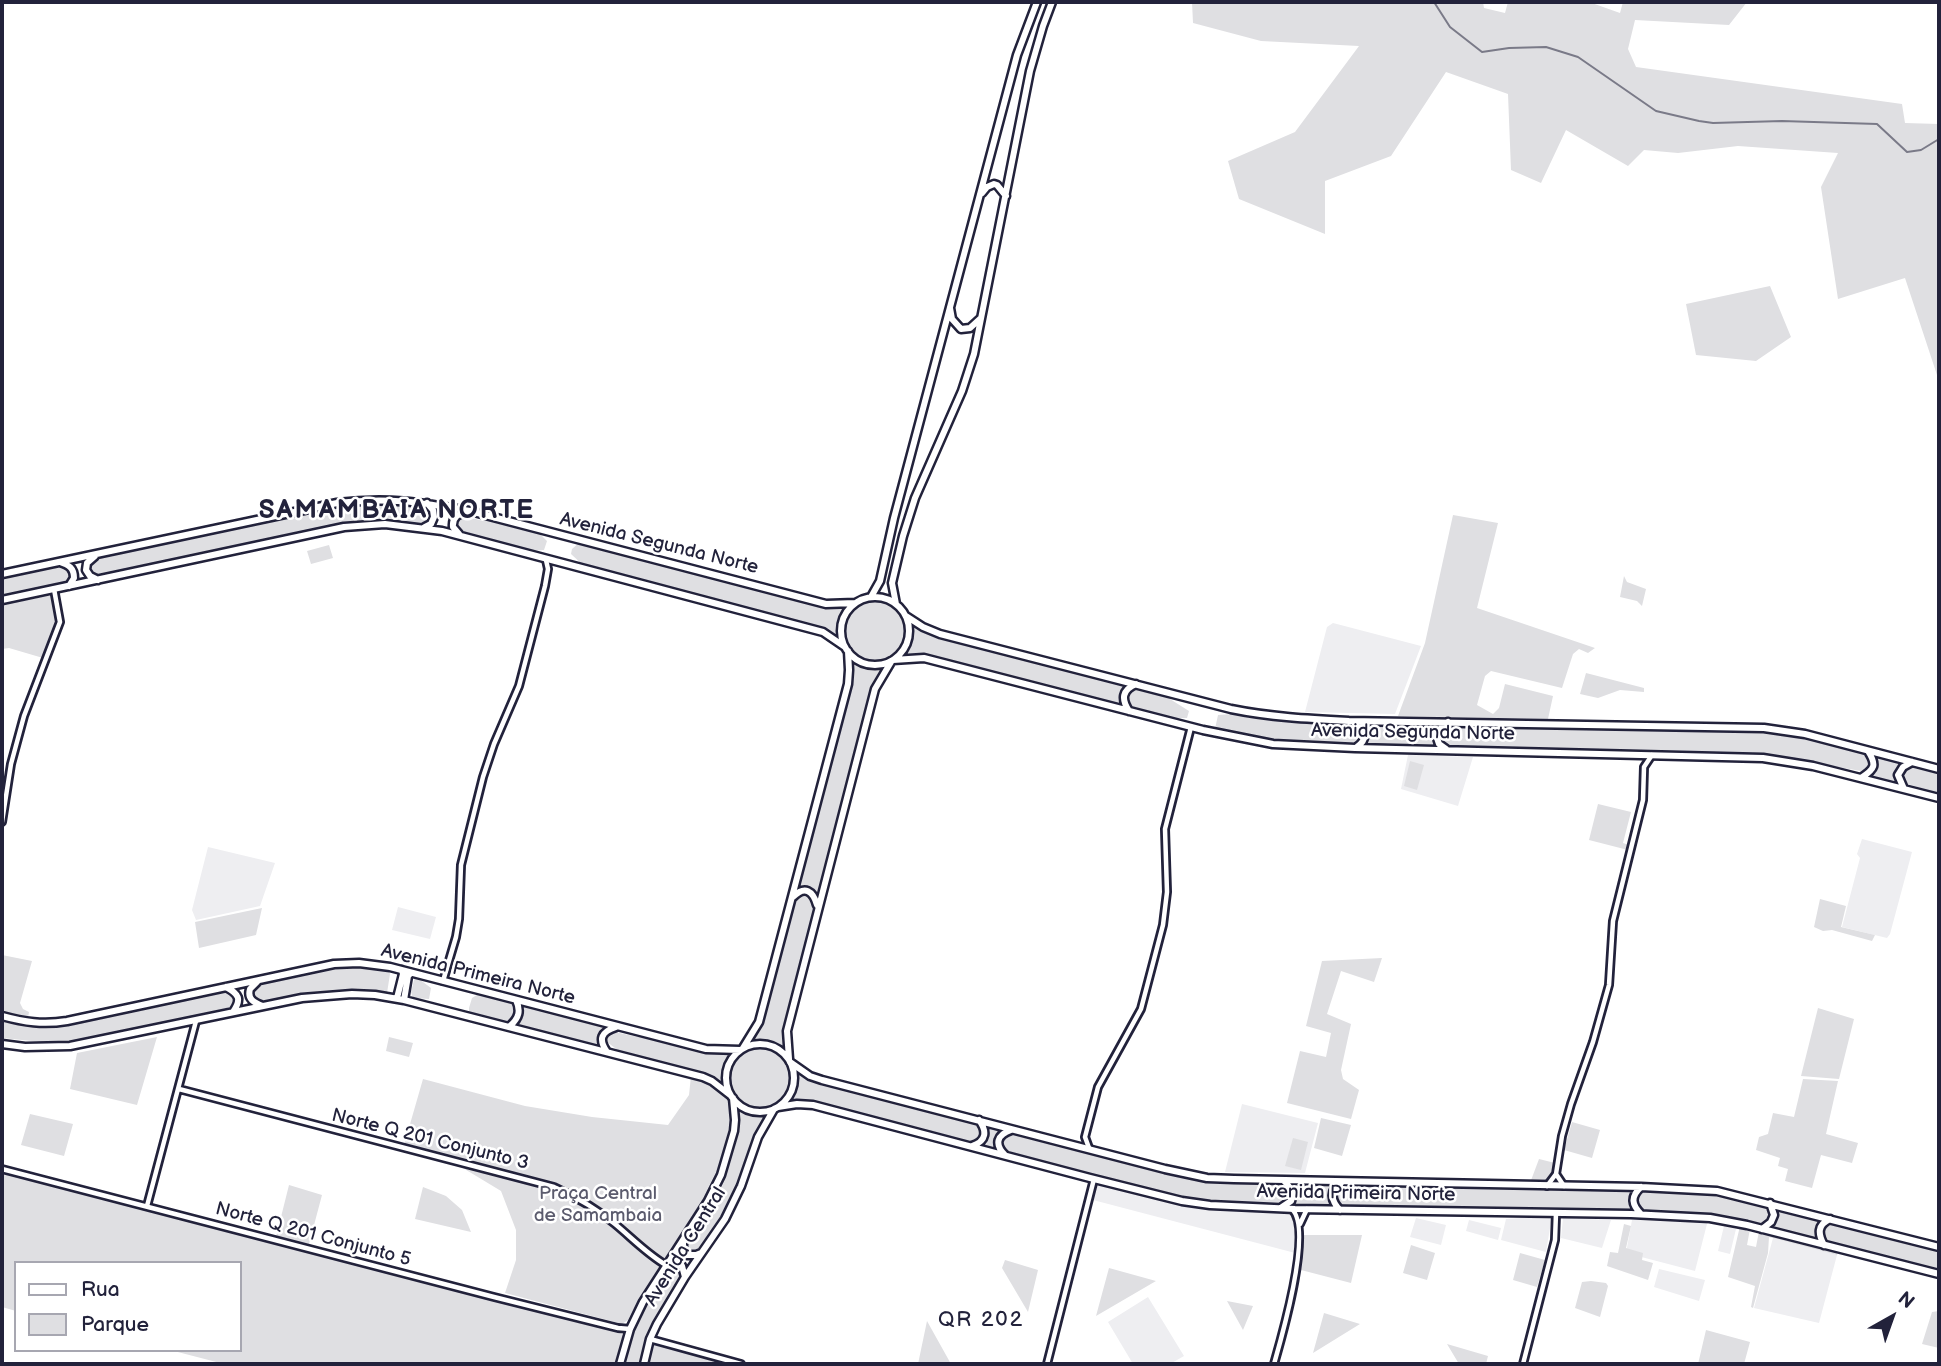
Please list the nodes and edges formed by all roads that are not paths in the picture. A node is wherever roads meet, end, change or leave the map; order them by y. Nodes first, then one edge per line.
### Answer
1 (1037, 2) edge
2 (1052, 2) edge
3 (1006, 196) junction
4 (979, 197) junction
5 (950, 306) junction
6 (982, 316) junction
7 (426, 503) junction
8 (470, 511) junction
9 (423, 527) junction
10 (461, 536) junction
11 (96, 555) junction
12 (546, 560) junction
13 (58, 562) junction
14 (554, 562) junction
15 (548, 569) junction
16 (2, 574) edge
17 (99, 580) junction
18 (69, 586) junction
19 (54, 589) junction
20 (871, 597) junction
21 (2, 600) edge
22 (855, 603) junction
23 (896, 604) junction
24 (906, 616) junction
25 (846, 649) junction
26 (892, 661) junction
27 (1136, 684) junction
28 (1129, 711) junction
29 (1349, 721) junction
30 (1448, 722) junction
31 (1191, 727) junction
32 (1355, 748) junction
33 (1448, 750) junction
34 (1868, 751) junction
35 (1636, 754) junction
36 (1652, 754) junction
37 (1912, 762) junction
38 (1644, 768) junction
39 (1939, 769) edge
40 (1861, 778) junction
41 (1904, 789) junction
42 (1939, 798) edge
43 (2, 822) edge
44 (792, 898) junction
45 (818, 907) junction
46 (402, 970) junction
47 (411, 973) junction
48 (258, 981) junction
49 (443, 982) junction
50 (226, 987) junction
51 (400, 999) junction
52 (516, 1000) junction
53 (264, 1007) junction
54 (233, 1012) junction
55 (2, 1016) edge
56 (196, 1021) junction
57 (510, 1026) junction
58 (617, 1027) junction
59 (2, 1044) edge
60 (742, 1049) junction
61 (607, 1052) junction
62 (790, 1061) junction
63 (179, 1088) junction
64 (732, 1097) junction
65 (776, 1108) junction
66 (978, 1120) junction
67 (1013, 1129) junction
68 (1085, 1137) junction
69 (1073, 1145) junction
70 (971, 1146) junction
71 (1089, 1149) junction
72 (1006, 1156) junction
73 (2, 1169) edge
74 (1556, 1174) junction
75 (1094, 1179) junction
76 (1283, 1181) junction
77 (1343, 1182) junction
78 (1547, 1186) junction
79 (1565, 1186) junction
80 (1641, 1188) junction
81 (1770, 1203) junction
82 (147, 1206) junction
83 (1280, 1208) junction
84 (1292, 1209) junction
85 (1307, 1209) junction
86 (1340, 1210) junction
87 (1556, 1213) junction
88 (1642, 1215) junction
89 (1830, 1219) junction
90 (1300, 1225) junction
91 (1762, 1229) junction
92 (683, 1239) junction
93 (1824, 1245) junction
94 (1939, 1247) edge
95 (702, 1252) junction
96 (664, 1268) junction
97 (1939, 1274) edge
98 (685, 1277) junction
99 (629, 1332) junction
100 (650, 1339) junction
101 (620, 1364) edge
102 (644, 1364) edge
103 (741, 1364) edge
104 (1047, 1364) edge
105 (1274, 1364) edge
106 (1523, 1364) edge

1 - 4 main road
2 - 3 main road
3 - 4 main road
3 - 6 main road
4 - 5 main road
5 - 6 main road
5 - 20 main road
6 - 23 main road
7 - 8 main road, Avenida Segunda Norte
7 - 9 main road
7 - 11 main road, Avenida Segunda Norte
8 - 10 main road
8 - 22 main road, Avenida Segunda Norte
9 - 10 main road
9 - 17 main road
10 - 12 main road
11 - 13 main road, Avenida Segunda Norte
11 - 17 main road
12 - 14 main road
12 - 15 street
13 - 16 main road, Avenida Segunda Norte
13 - 18 main road
14 - 15 street
14 - 25 main road
15 - 49 street
17 - 18 main road
18 - 19 main road
19 - 21 main road
19 - 43 street
20 - 22 main road
20 - 23 main road
22 - 25 main road
23 - 24 main road
24 - 26 main road
24 - 27 main road, Avenida Segunda Norte
25 - 26 main road
25 - 44 main road
26 - 28 main road, Avenida Segunda Norte
26 - 45 main road
27 - 28 main road
27 - 29 main road, Avenida Segunda Norte
28 - 31 main road, Avenida Segunda Norte
29 - 30 main road, Avenida Segunda Norte
29 - 32 main road
30 - 33 main road
30 - 34 main road, Avenida Segunda Norte
31 - 32 main road, Avenida Segunda Norte
31 - 68 street
32 - 33 main road, Avenida Segunda Norte
33 - 35 main road, Avenida Segunda Norte
34 - 37 main road, Avenida Segunda Norte
34 - 40 main road
35 - 36 main road, Avenida Segunda Norte
35 - 38 street
36 - 38 street
36 - 40 main road, Avenida Segunda Norte
37 - 39 main road, Avenida Segunda Norte
37 - 41 main road
38 - 74 street
40 - 41 main road, Avenida Segunda Norte
41 - 42 main road, Avenida Segunda Norte
44 - 45 main road
44 - 60 main road
45 - 62 main road
46 - 47 main road, Avenida Primeira Norte
46 - 48 main road, Avenida Primeira Norte
46 - 51 main road
47 - 49 main road, Avenida Primeira Norte
47 - 51 main road
48 - 50 main road, Avenida Primeira Norte
48 - 53 main road
49 - 52 main road, Avenida Primeira Norte
50 - 54 main road
50 - 55 main road, Avenida Primeira Norte
51 - 53 main road
51 - 57 main road
52 - 57 main road
52 - 58 main road, Avenida Primeira Norte
53 - 54 main road
54 - 56 main road
56 - 59 main road
56 - 63 street
57 - 61 main road
58 - 60 main road, Avenida Primeira Norte
58 - 61 main road
60 - 62 main road
60 - 64 main road
61 - 64 main road
62 - 65 main road
62 - 66 main road, Avenida Primeira Norte
63 - 82 street
63 - 96 street, Norte Q 201 Conjunto 3
64 - 65 main road
64 - 92 main road, Avenida Central
65 - 70 main road, Avenida Primeira Norte
65 - 95 main road, Avenida Central
66 - 67 main road, Avenida Primeira Norte
66 - 70 main road
67 - 69 main road, Avenida Primeira Norte
67 - 72 main road
68 - 69 street
68 - 71 street
69 - 71 main road, Avenida Primeira Norte
70 - 72 main road, Avenida Primeira Norte
71 - 76 main road, Avenida Primeira Norte
72 - 75 main road, Avenida Primeira Norte
73 - 82 street, Norte Q 201 Conjunto 5
74 - 78 street
74 - 79 street
75 - 83 main road, Avenida Primeira Norte
75 - 104 street
76 - 77 main road, Avenida Primeira Norte
76 - 83 main road
77 - 78 main road, Avenida Primeira Norte
77 - 86 main road
78 - 79 main road, Avenida Primeira Norte
79 - 80 main road, Avenida Primeira Norte
80 - 81 main road, Avenida Primeira Norte
80 - 88 main road
81 - 89 main road, Avenida Primeira Norte
81 - 91 main road
82 - 99 street, Norte Q 201 Conjunto 5
83 - 84 main road, Avenida Primeira Norte
84 - 85 main road, Avenida Primeira Norte
84 - 90 street
85 - 86 main road, Avenida Primeira Norte
85 - 90 street
86 - 87 main road, Avenida Primeira Norte
87 - 88 main road, Avenida Primeira Norte
87 - 106 street
88 - 91 main road, Avenida Primeira Norte
89 - 93 main road
89 - 94 main road, Avenida Primeira Norte
90 - 105 street
91 - 93 main road, Avenida Primeira Norte
92 - 95 main road
92 - 96 main road, Avenida Central
93 - 97 main road, Avenida Primeira Norte
95 - 98 main road, Avenida Central
96 - 98 main road
96 - 99 main road, Avenida Central
98 - 100 main road, Avenida Central
99 - 101 main road, Avenida Central
100 - 102 main road, Avenida Central
100 - 103 street

